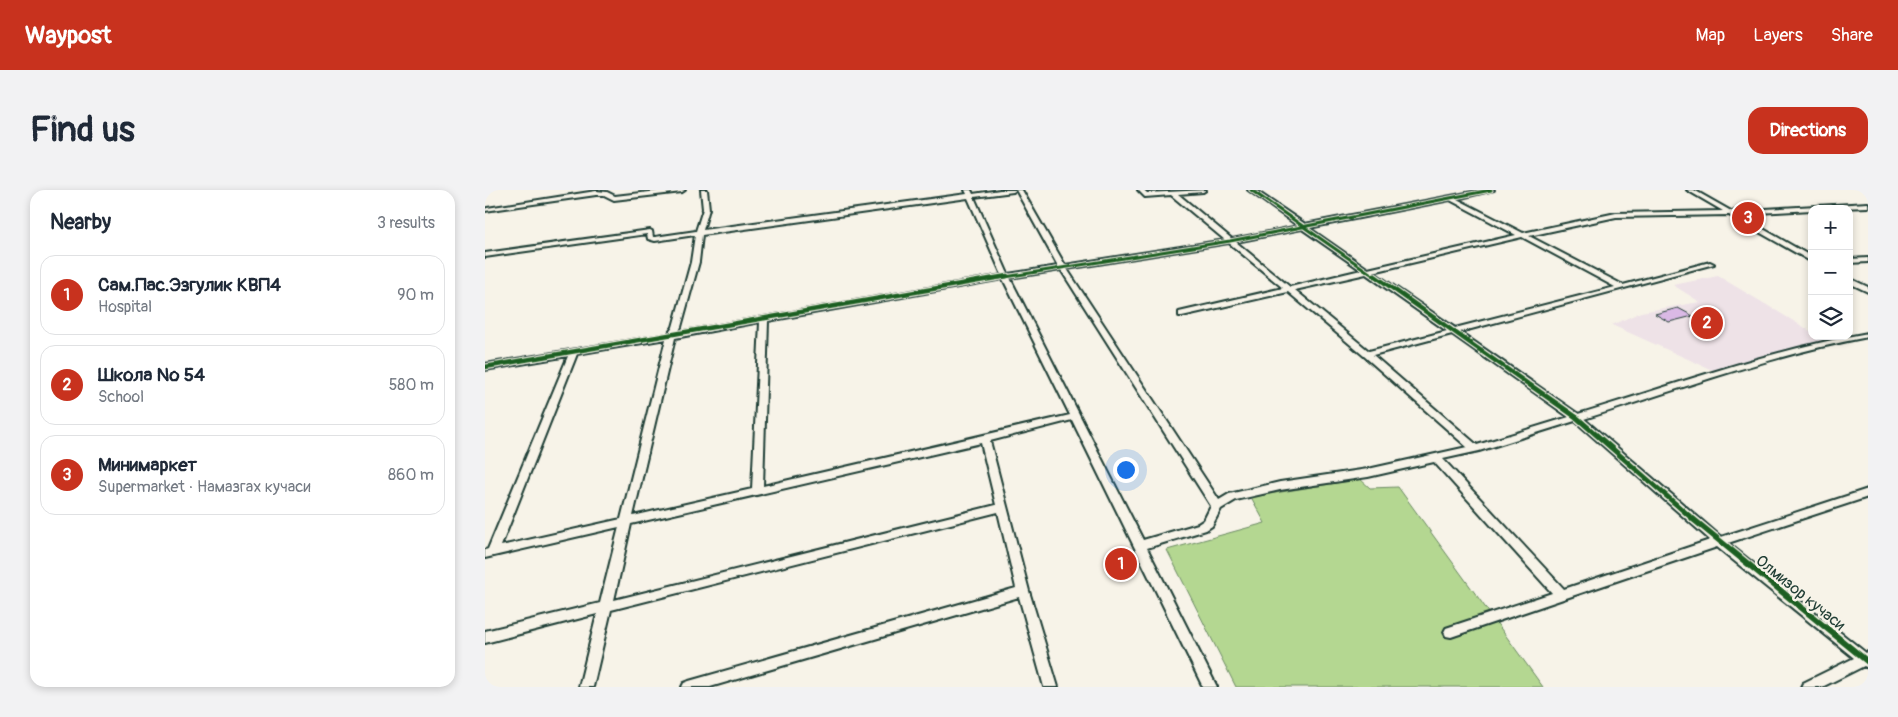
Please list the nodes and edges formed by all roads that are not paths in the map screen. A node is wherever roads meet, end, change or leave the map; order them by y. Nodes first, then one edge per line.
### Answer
1 (558, 190) edge
2 (682, 190) edge
3 (705, 190) edge
4 (1013, 190) edge
5 (1019, 190) edge
6 (1141, 190) edge
7 (1203, 190) edge
8 (1251, 190) edge
9 (1491, 190) edge
10 (1691, 190) edge
11 (969, 193) edge
12 (1173, 193) junction
13 (1451, 198) junction
14 (550, 199) junction
15 (1868, 204) edge
16 (486, 212) edge
17 (1730, 213) junction
18 (1302, 227) junction
19 (699, 234) junction
20 (1523, 235) junction
21 (1231, 241) junction
22 (485, 255) edge
23 (1808, 258) edge
24 (1868, 260) edge
25 (1853, 261) edge
26 (1710, 264) dead end
27 (1063, 268) junction
28 (1366, 271) junction
29 (1006, 277) junction
30 (1853, 282) edge
31 (1622, 287) junction
32 (1288, 290) junction
33 (1868, 290) edge
34 (1183, 314) dead end
35 (764, 319) junction
36 (1453, 332) junction
37 (1868, 335) edge
38 (671, 336) junction
39 (573, 353) junction
40 (1367, 354) junction
41 (485, 367) edge
42 (1074, 417) junction
43 (1576, 417) junction
44 (985, 439) junction
45 (1475, 450) junction
46 (1436, 458) junction
47 (757, 492) junction
48 (1868, 493) edge
49 (1217, 506) junction
50 (1002, 507) junction
51 (625, 522) junction
52 (1718, 541) junction
53 (1139, 546) junction
54 (489, 553) edge
55 (1023, 591) junction
56 (1561, 594) junction
57 (605, 607) junction
58 (1451, 632) dead end
59 (485, 637) edge
60 (1867, 660) edge
61 (586, 687) edge
62 (689, 687) edge
63 (1051, 687) edge
64 (1210, 687) edge
65 (1808, 687) edge

1 - 14 street
2 - 14 street
3 - 19 street
4 - 11 street
5 - 27 street
6 - 12 street
7 - 12 street
8 - 18 street, Олмизор кучаси
9 - 13 street
10 - 17 street
11 - 19 street
11 - 29 street
12 - 21 street
13 - 18 street
13 - 20 street
14 - 16 street
15 - 17 street
17 - 20 street
17 - 23 street
18 - 21 street
18 - 28 street, Олмизор кучаси
19 - 22 street
19 - 38 street
20 - 28 street
20 - 31 street
21 - 27 street
21 - 32 street
24 - 25 street
26 - 31 street
27 - 29 street
27 - 49 street
28 - 32 street
28 - 36 street, Олмизор кучаси
29 - 35 street
29 - 42 street
30 - 33 street
31 - 36 street
32 - 34 street
32 - 40 street
35 - 38 street
35 - 47 street
36 - 40 street
36 - 43 street, Олмизор кучаси
37 - 43 street
38 - 39 street
38 - 51 street
39 - 41 street
39 - 54 street
40 - 45 street
42 - 44 street
42 - 53 street
43 - 45 street
43 - 52 street, Олмизор кучаси
44 - 47 street
44 - 50 street
45 - 46 street
46 - 49 street
46 - 56 street
47 - 51 street
48 - 52 street
49 - 53 street
50 - 55 street
50 - 57 street
51 - 54 street
51 - 57 street
52 - 56 street
52 - 60 street, Олмизор кучаси
53 - 64 street
55 - 62 street
55 - 63 street
56 - 58 street
57 - 59 street
57 - 61 street
60 - 65 street

